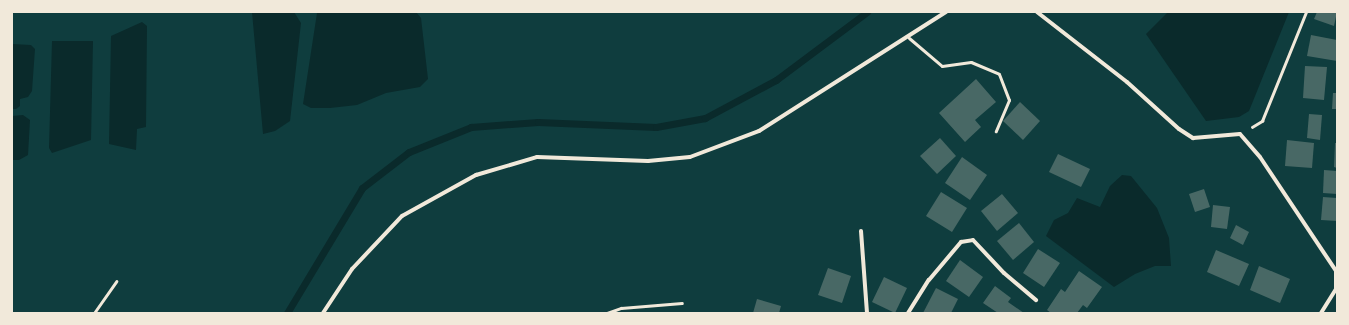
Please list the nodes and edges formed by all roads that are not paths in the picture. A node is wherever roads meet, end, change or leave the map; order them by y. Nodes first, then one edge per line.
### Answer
1 (946, 12) edge
2 (1037, 12) edge
3 (909, 38) junction
4 (996, 131) dead end
5 (861, 231) dead end
6 (116, 281) dead end
7 (1036, 300) dead end
8 (682, 303) dead end
9 (94, 313) edge
10 (323, 313) edge
11 (607, 313) edge
12 (867, 313) edge
13 (908, 313) edge
14 (1321, 313) edge

1 - 3 street
2 - 14 street
3 - 4 lane
3 - 10 street
5 - 12 street
6 - 9 lane
7 - 13 street
8 - 11 lane

